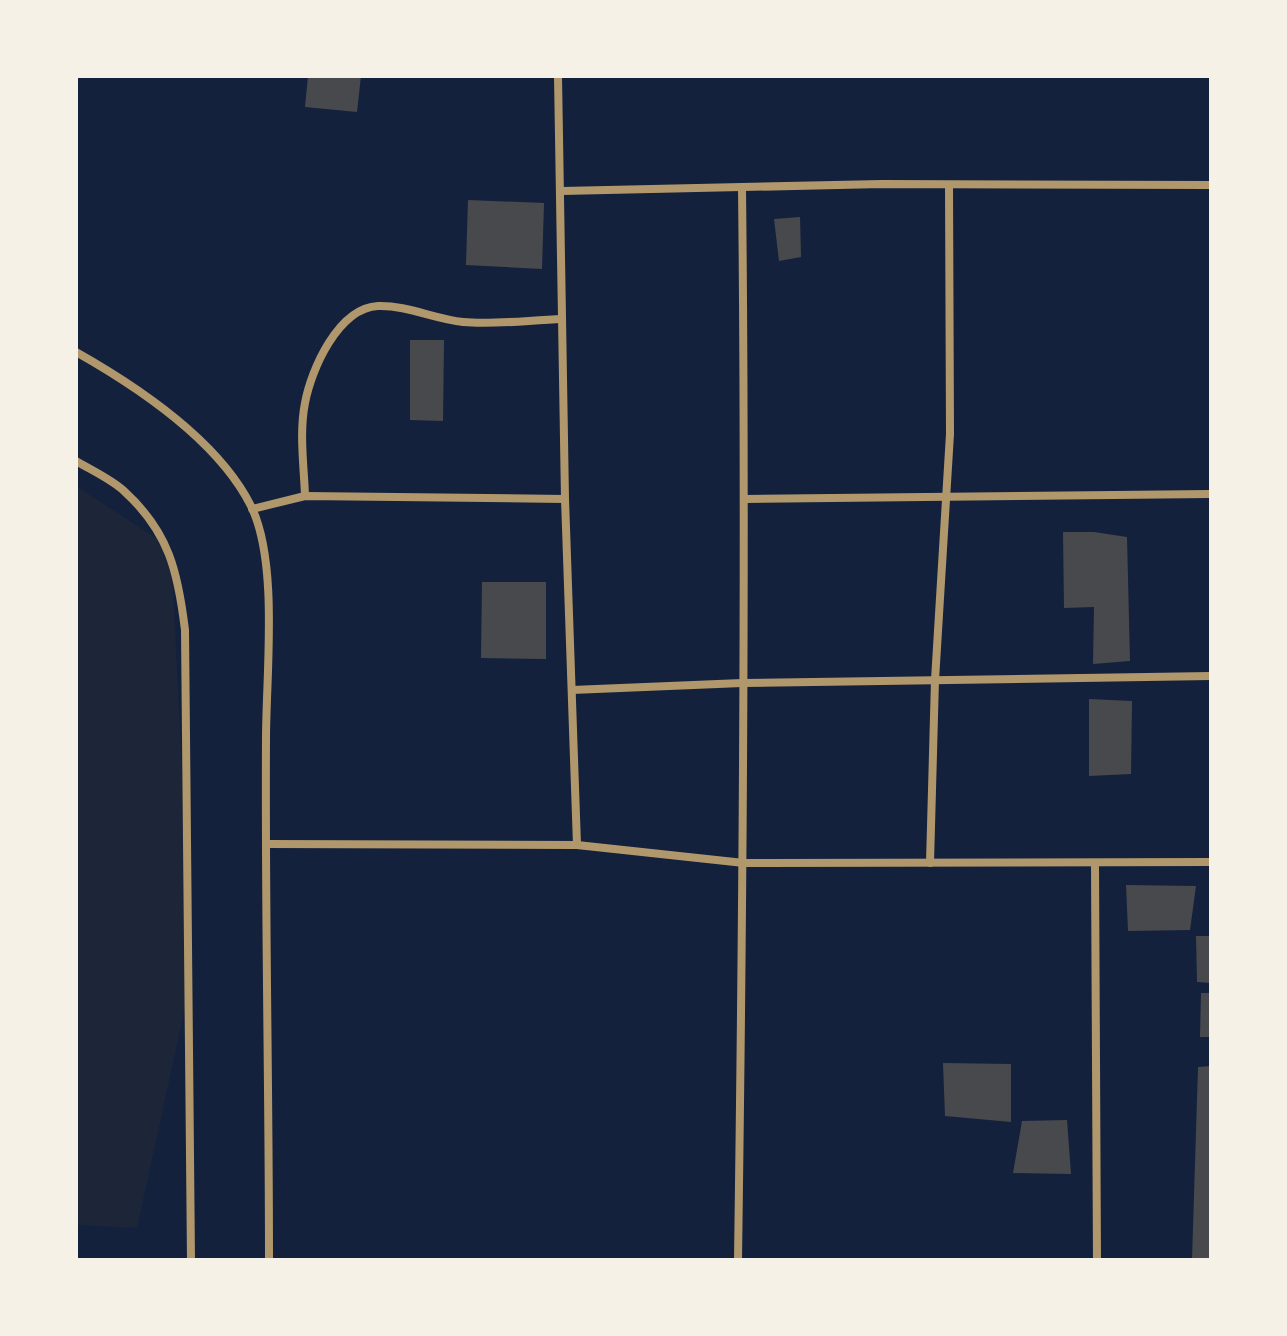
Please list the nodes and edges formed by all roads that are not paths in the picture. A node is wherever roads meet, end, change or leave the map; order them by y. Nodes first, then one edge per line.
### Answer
1 (558, 76) edge
2 (949, 185) junction
3 (1211, 185) edge
4 (742, 187) junction
5 (562, 191) junction
6 (562, 319) junction
7 (76, 352) edge
8 (76, 461) edge
9 (1211, 494) edge
10 (305, 496) junction
11 (947, 497) junction
12 (565, 499) junction
13 (746, 499) junction
14 (252, 509) junction
15 (1211, 676) edge
16 (935, 680) junction
17 (742, 683) junction
18 (572, 690) junction
19 (266, 844) junction
20 (577, 845) junction
21 (1211, 862) edge
22 (744, 863) junction
23 (930, 863) junction
24 (1095, 863) junction
25 (191, 1260) edge
26 (269, 1260) edge
27 (738, 1260) edge
28 (1097, 1260) edge

1 - 5 street
2 - 3 street
2 - 4 street
2 - 11 street
4 - 5 street
4 - 13 street
5 - 6 street
6 - 10 street
6 - 12 street
7 - 14 street
8 - 25 street
9 - 11 street
10 - 12 street
10 - 14 street
11 - 13 street
11 - 16 street
12 - 18 street
13 - 17 street
14 - 19 street
15 - 16 street
16 - 17 street
16 - 23 street
17 - 18 street
17 - 22 street
18 - 20 street
19 - 20 street
19 - 26 street
20 - 22 street
21 - 24 street
22 - 23 street
22 - 27 street
23 - 24 street
24 - 28 street

